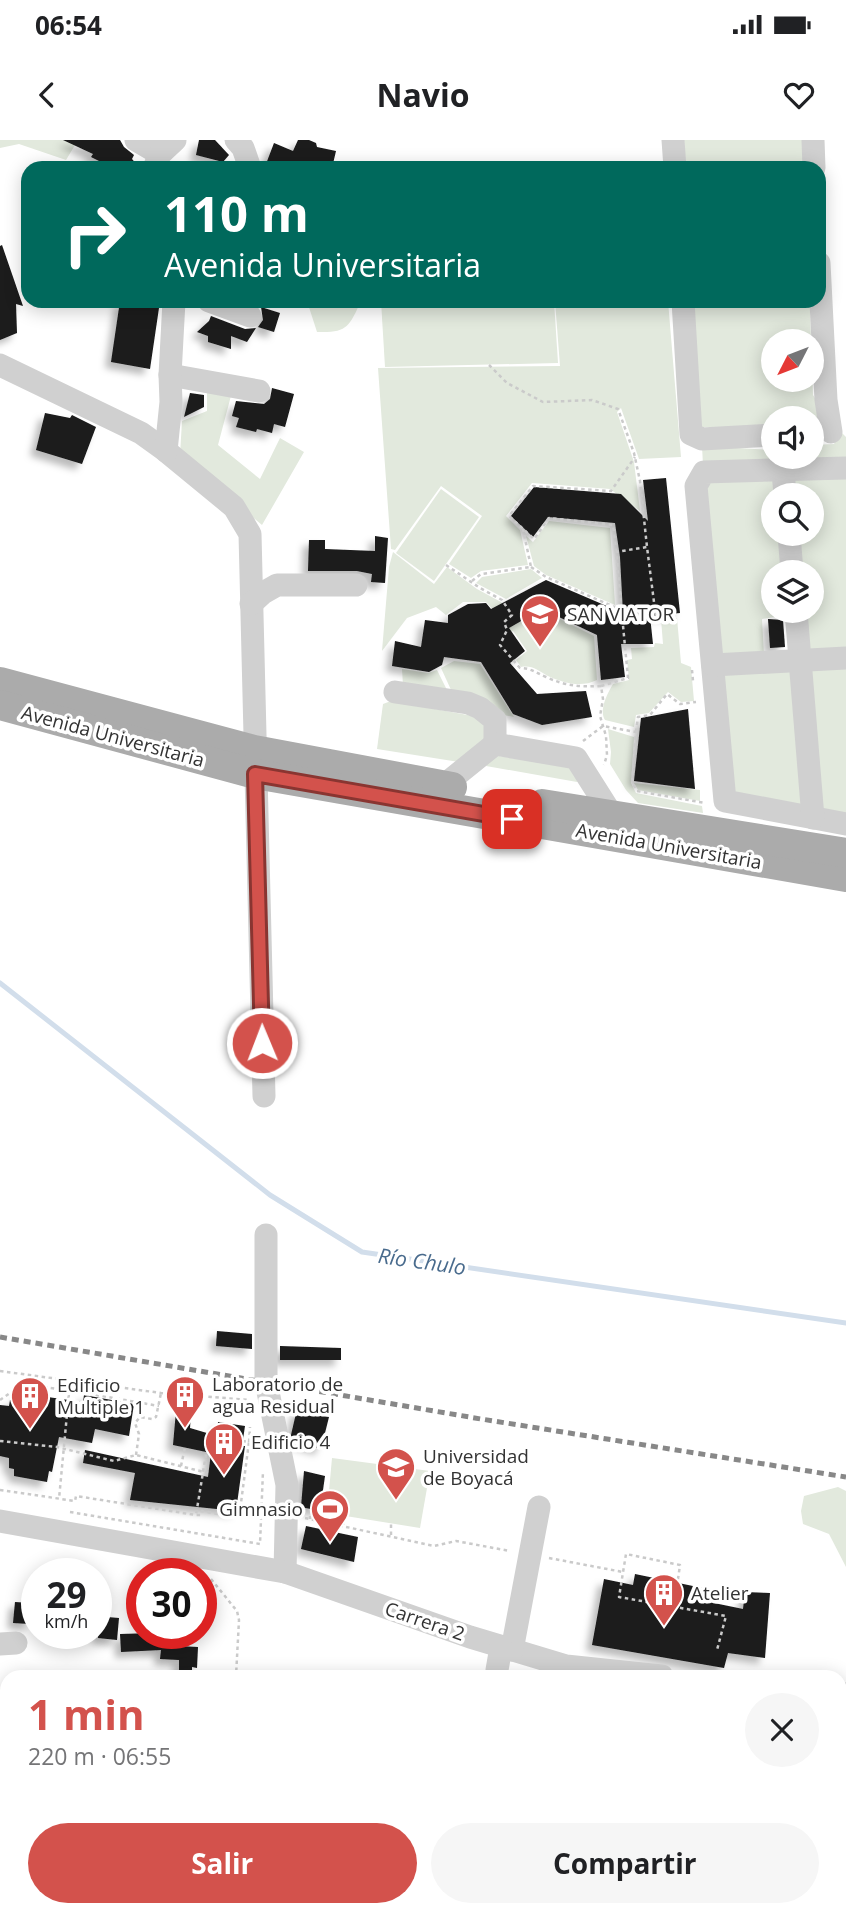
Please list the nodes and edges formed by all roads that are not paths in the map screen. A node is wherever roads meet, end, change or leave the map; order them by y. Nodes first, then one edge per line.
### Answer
1 (136, 140) edge
2 (673, 140) edge
3 (813, 140) edge
4 (163, 154) edge
5 (674, 161) edge
6 (814, 161) edge
7 (175, 308) edge
8 (228, 308) edge
9 (683, 308) edge
10 (821, 308) edge
11 (250, 316) dead end
12 (0, 365) edge
13 (170, 375) junction
14 (258, 391) dead end
15 (830, 432) edge
16 (761, 436) edge
17 (166, 451) junction
18 (846, 468) edge
19 (783, 471) junction
20 (784, 483) edge
21 (356, 585) dead end
22 (251, 604) junction
23 (797, 623) edge
24 (846, 658) edge
25 (801, 661) junction
26 (713, 665) junction
27 (0, 682) edge
28 (395, 692) dead end
29 (0, 705) edge
30 (495, 744) junction
31 (255, 762) junction
32 (443, 786) junction
33 (612, 815) junction
34 (813, 818) junction
35 (846, 824) edge
36 (846, 853) edge
37 (846, 877) edge
38 (264, 1096) dead end
39 (266, 1235) dead end
40 (540, 1507) dead end
41 (0, 1521) edge
42 (285, 1572) junction
43 (507, 1648) junction
44 (497, 1670) dead end
45 (604, 1670) edge

1 - 4 street
2 - 5 street
3 - 6 street
7 - 13 street
8 - 11 street
9 - 16 street
10 - 15 street
12 - 17 street
13 - 14 street
13 - 17 street
17 - 22 street
18 - 19 street
19 - 20 street
19 - 26 street
21 - 22 street
22 - 31 street
23 - 25 street
24 - 25 street
25 - 26 street
25 - 34 street
26 - 34 street
27 - 31 main road, Avenida Universitaria
28 - 30 street
29 - 31 main road, Avenida Universitaria
30 - 32 street
30 - 33 street
31 - 32 main road, Avenida Universitaria
31 - 37 main road, Avenida Universitaria
31 - 38 street
32 - 33 main road, Avenida Universitaria
33 - 36 main road, Avenida Universitaria
34 - 35 street
39 - 42 street
40 - 43 street
41 - 42 street, Carrera 2
42 - 43 street, Carrera 2
43 - 44 street
43 - 45 street, Carrera 2

